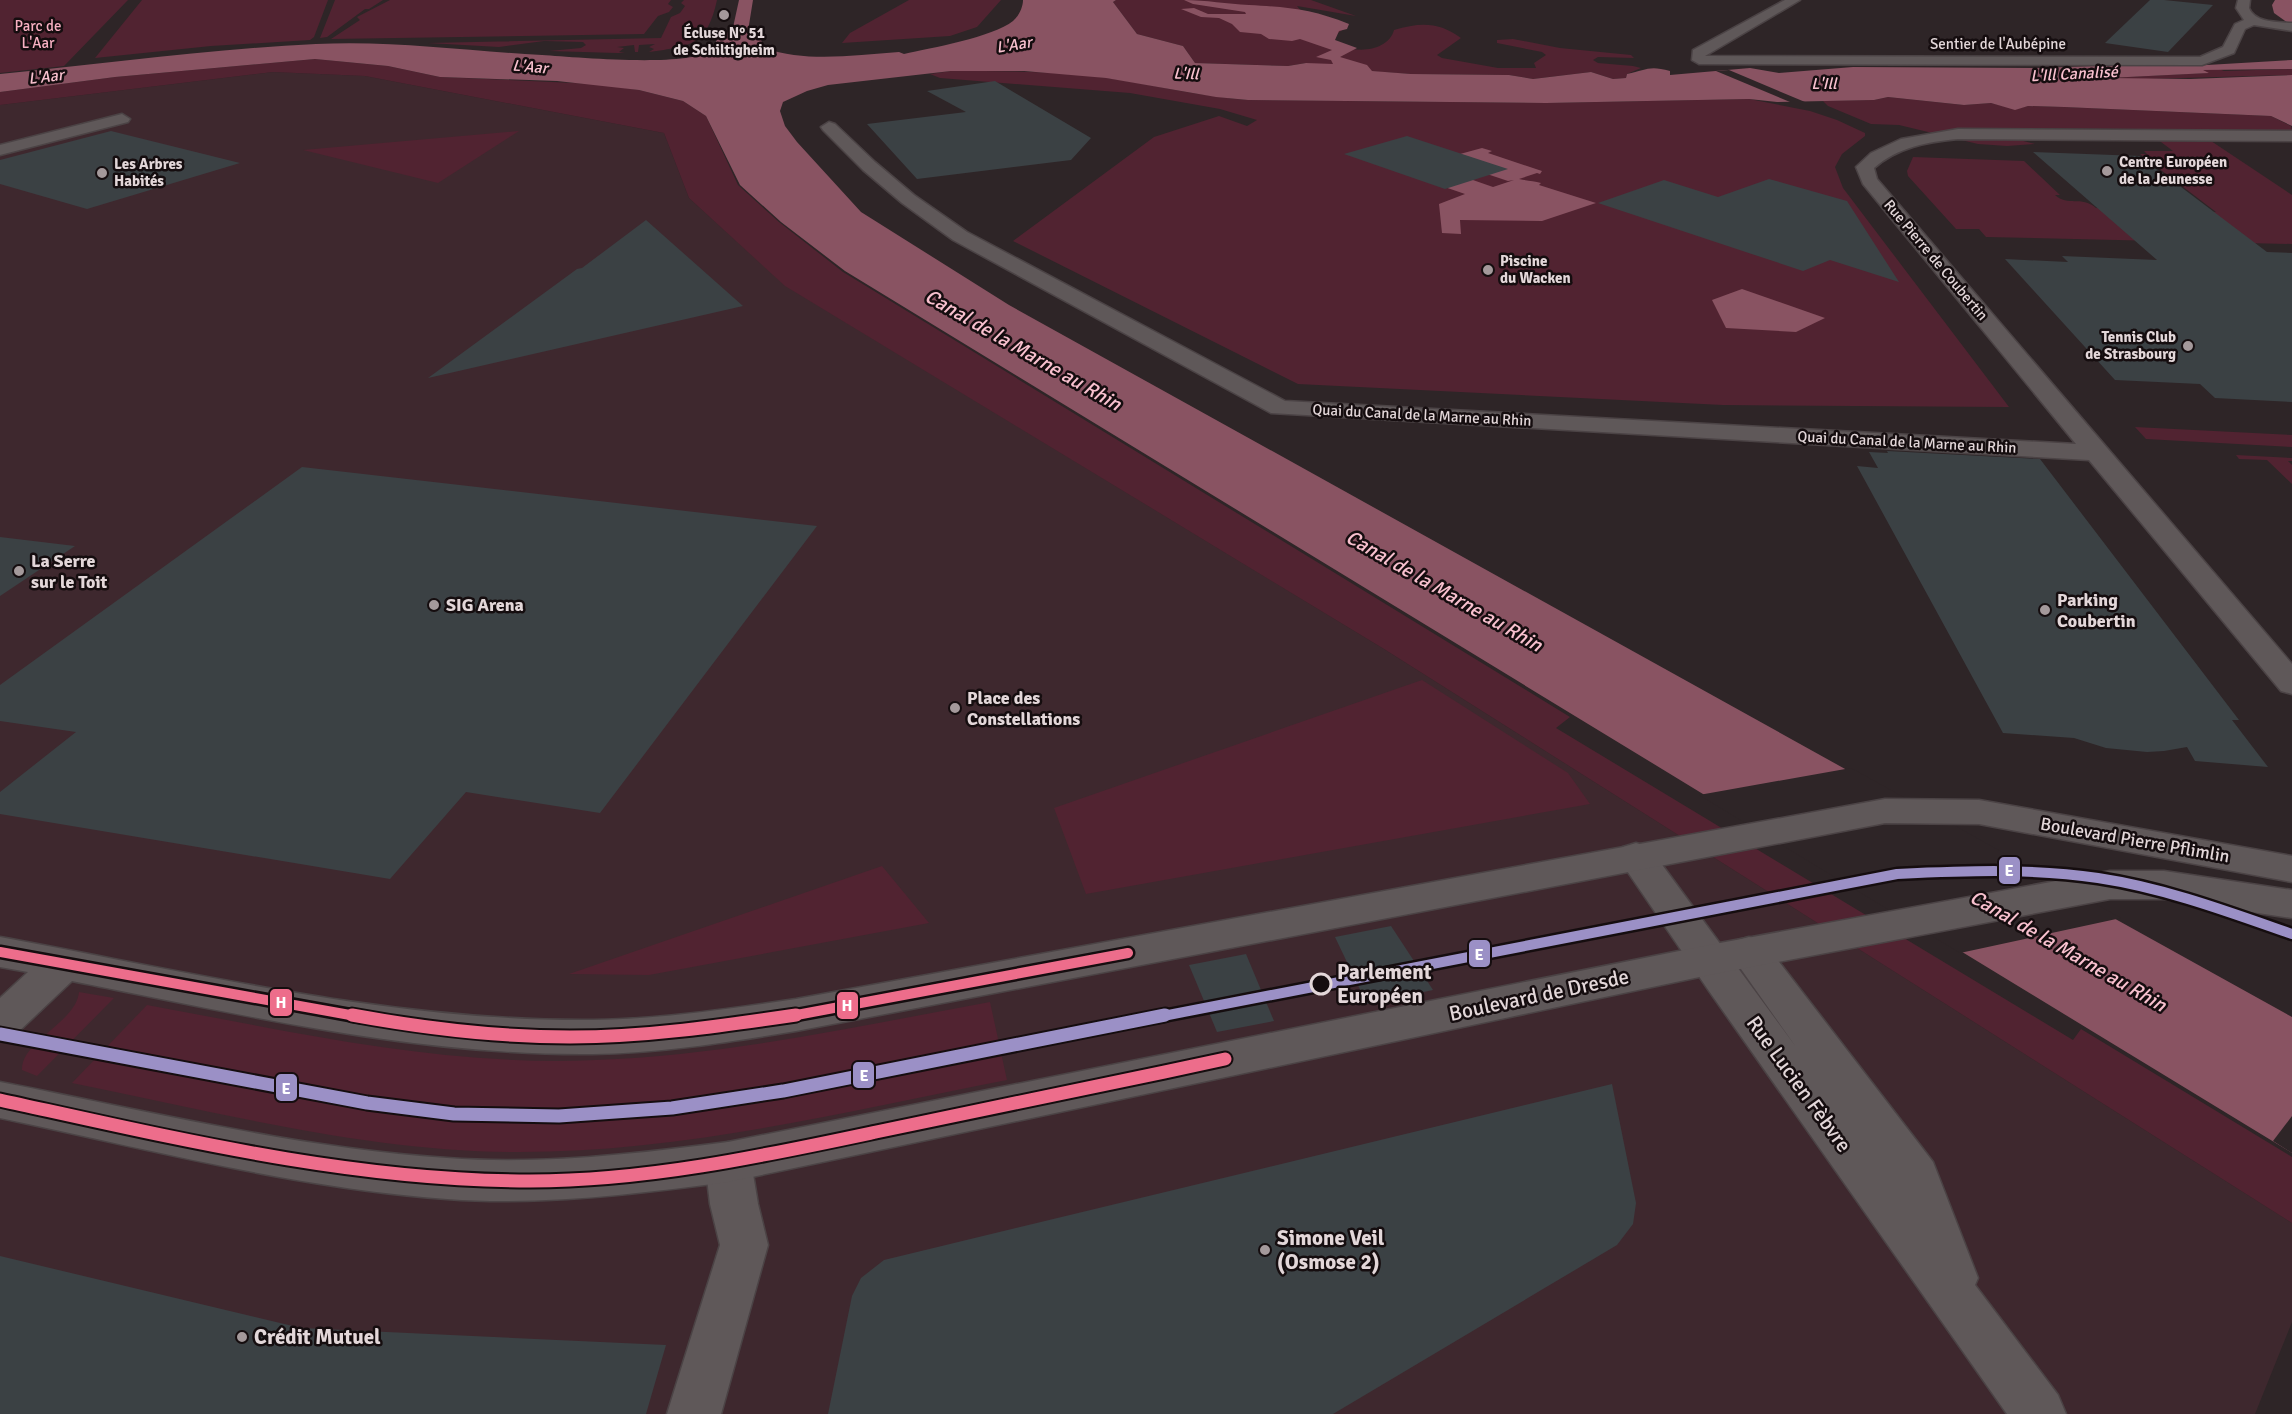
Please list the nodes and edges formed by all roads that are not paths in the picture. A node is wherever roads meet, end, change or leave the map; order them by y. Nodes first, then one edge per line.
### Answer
1 (1794, 0) edge
2 (2244, 0) edge
3 (2253, 21) junction
4 (2291, 27) edge
5 (122, 119) dead end
6 (829, 127) dead end
7 (2292, 136) edge
8 (0, 150) edge
9 (2097, 453) junction
10 (2292, 684) edge
11 (1636, 856) junction
12 (2292, 869) edge
13 (2115, 885) joint
14 (2292, 904) edge
15 (0, 952) edge
16 (1729, 956) junction
17 (64, 964) junction
18 (0, 1023) edge
19 (0, 1100) edge
20 (728, 1162) junction
21 (694, 1414) edge
22 (2039, 1414) edge

1 - 3 street, Sentier de l'Aubépine
2 - 3 street
3 - 4 street
5 - 8 street
6 - 9 street, Quai du Canal de la Marne au Rhin
7 - 9 street, Rue Pierre de Coubertin
9 - 10 street, Rue Pierre de Coubertin
11 - 12 street, Boulevard Pierre Pflimlin
11 - 16 street, Rue Lucien Fèbvre
11 - 17 street
13 - 14 street, Boulevard Pierre Pflimlin
13 - 16 street, Boulevard de Dresde
15 - 17 street
16 - 20 street, Boulevard de Dresde
16 - 22 street, Rue Lucien Fèbvre
17 - 18 street
19 - 20 street, Boulevard de Dresde
20 - 21 street

